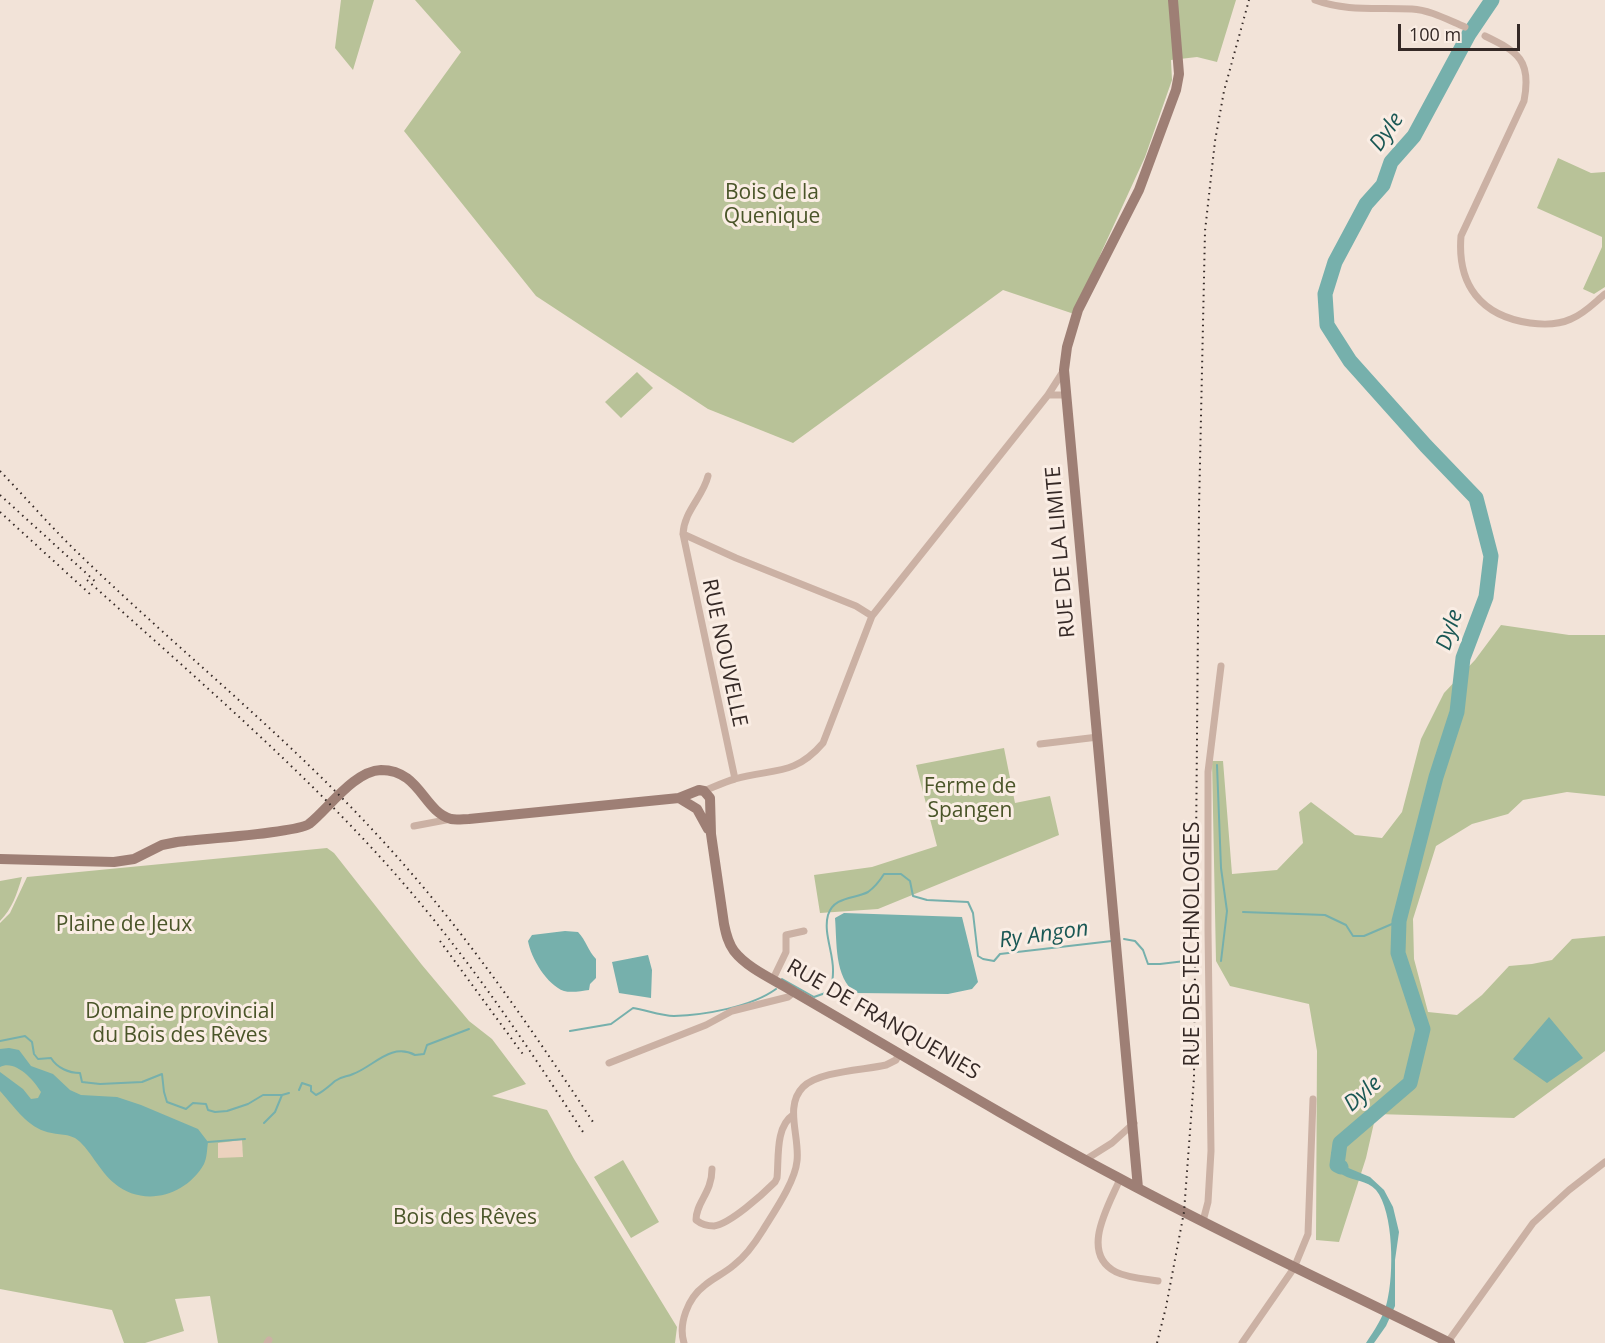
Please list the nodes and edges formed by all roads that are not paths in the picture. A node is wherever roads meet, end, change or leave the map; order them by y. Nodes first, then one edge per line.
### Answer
1 (1173, 0) edge
2 (1315, 0) edge
3 (1465, 27) dead end
4 (1485, 36) dead end
5 (1604, 296) edge
6 (1064, 370) junction
7 (1048, 394) junction
8 (1065, 395) junction
9 (708, 476) dead end
10 (683, 534) junction
11 (872, 616) junction
12 (1221, 666) dead end
13 (1098, 737) junction
14 (1040, 744) dead end
15 (735, 779) junction
16 (707, 798) junction
17 (693, 803) junction
18 (451, 819) junction
19 (414, 826) dead end
20 (711, 834) junction
21 (0, 859) edge
22 (804, 931) dead end
23 (773, 979) junction
24 (794, 992) junction
25 (899, 1053) junction
26 (609, 1062) dead end
27 (1313, 1099) dead end
28 (793, 1115) junction
29 (1134, 1123) junction
30 (1085, 1160) junction
31 (1605, 1162) edge
32 (712, 1169) dead end
33 (1120, 1179) junction
34 (1138, 1188) junction
35 (1203, 1221) junction
36 (1294, 1268) junction
37 (1158, 1281) dead end
38 (684, 1343) edge
39 (1242, 1343) edge
40 (1448, 1343) edge

1 - 6 street, RUE DE LA LIMITE
2 - 3 street
4 - 5 street
6 - 7 street
6 - 8 street, RUE DE LA LIMITE
7 - 8 street
7 - 11 street
8 - 13 street, RUE DE LA LIMITE
9 - 10 street
10 - 11 street
10 - 15 street, RUE NOUVELLE
11 - 15 street
12 - 35 street, RUE DES TECHNOLOGIES
13 - 14 street
13 - 29 street, RUE DE LA LIMITE
15 - 16 street
16 - 17 street
16 - 17 street
16 - 20 street, RUE DE FRANQUENIES
17 - 18 street
17 - 20 street, RUE DE FRANQUENIES
18 - 19 street
18 - 21 street
20 - 23 street, RUE DE FRANQUENIES
22 - 23 street
23 - 24 street, RUE DE FRANQUENIES
24 - 25 street, RUE DE FRANQUENIES
24 - 26 street
25 - 28 street
25 - 30 street, RUE DE FRANQUENIES
27 - 36 street
28 - 32 street
28 - 38 street
29 - 30 street
29 - 34 street, RUE DE LA LIMITE
30 - 33 street, RUE DE FRANQUENIES
31 - 40 street
33 - 34 street, RUE DE FRANQUENIES
33 - 37 street
34 - 35 street, RUE DE FRANQUENIES
35 - 36 street, RUE DE FRANQUENIES
36 - 39 street
36 - 40 street, RUE DE FRANQUENIES

